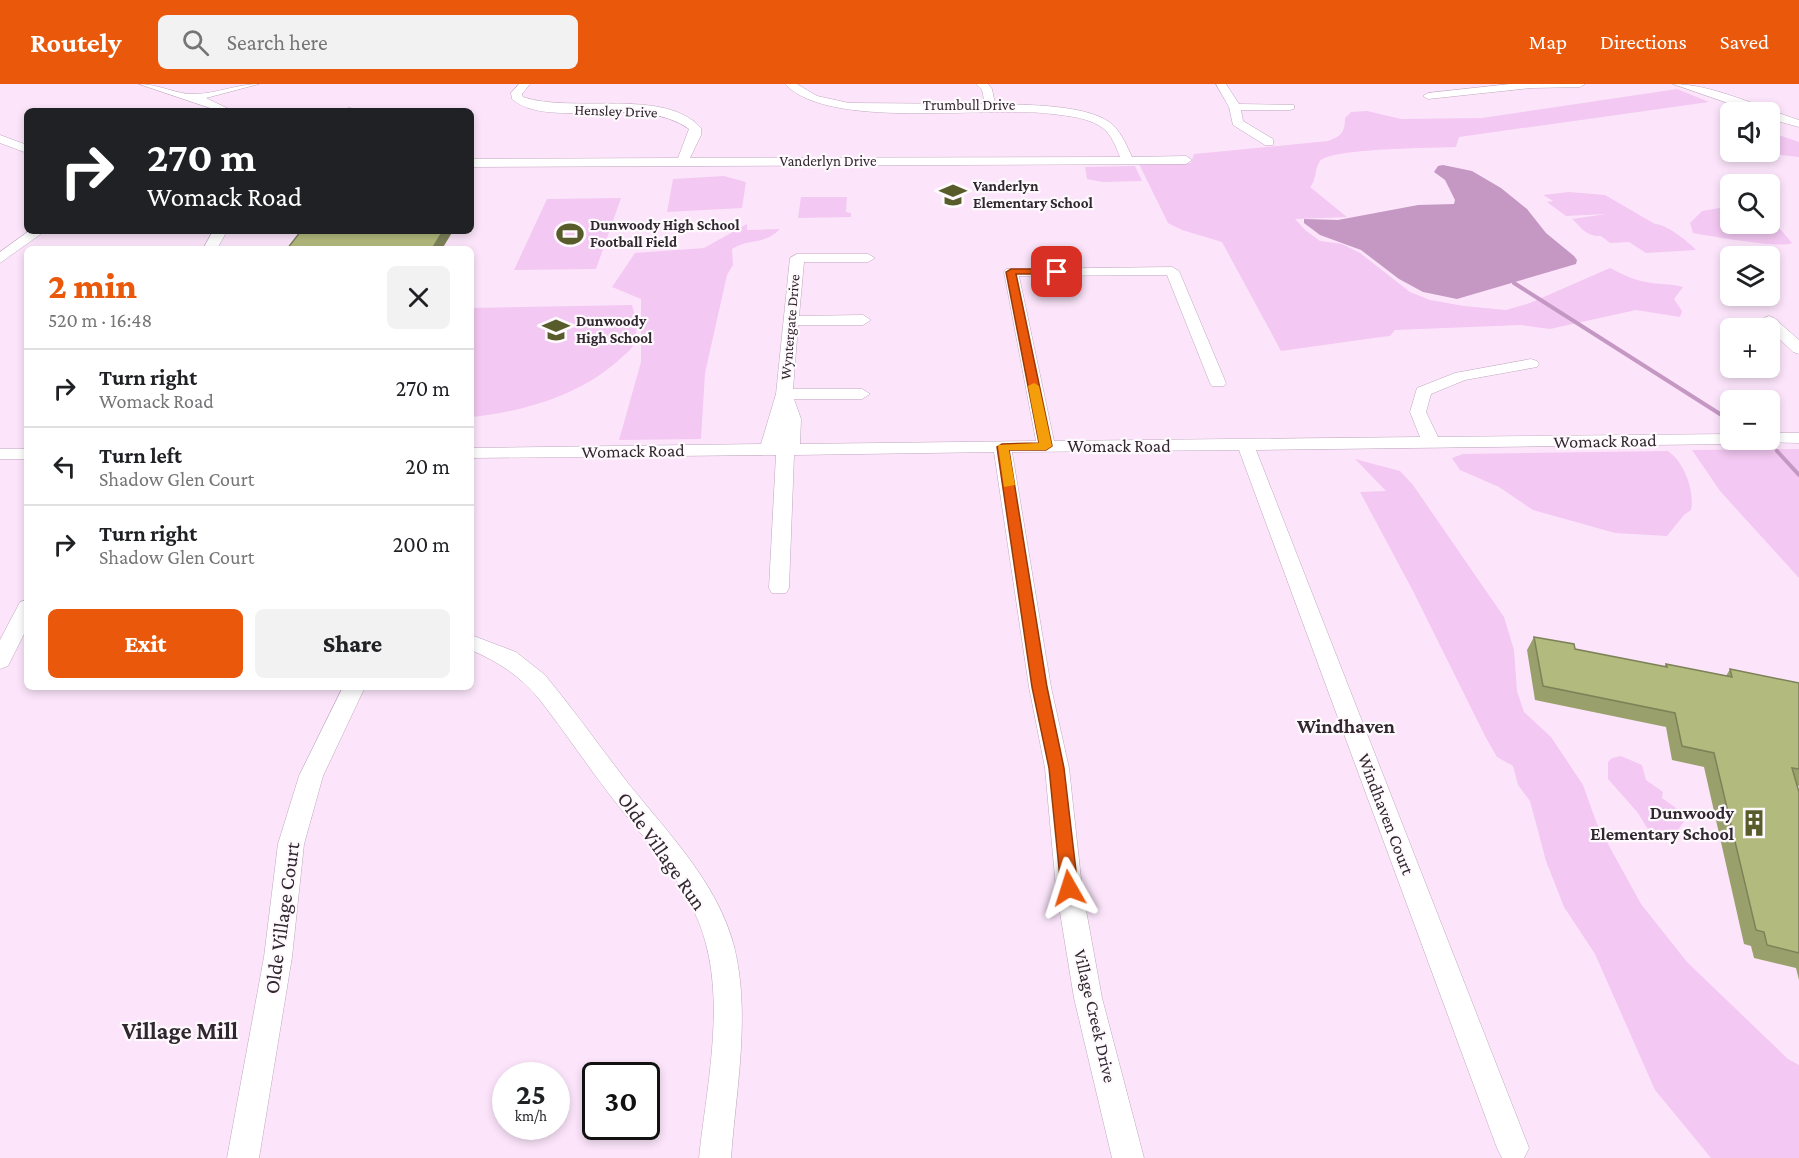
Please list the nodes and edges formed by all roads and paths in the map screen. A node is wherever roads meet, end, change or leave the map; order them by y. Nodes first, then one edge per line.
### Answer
1 (144, 84) edge
2 (254, 84) edge
3 (525, 84) edge
4 (790, 84) edge
5 (981, 84) edge
6 (1221, 84) edge
7 (1580, 84) edge
8 (1678, 84) edge
9 (1546, 85) edge
10 (1428, 96) dead end
11 (192, 98) junction
12 (1733, 102) edge
13 (990, 104) junction
14 (1235, 107) junction
15 (1290, 107) dead end
16 (221, 108) edge
17 (1780, 118) edge
18 (1799, 124) edge
19 (2, 142) edge
20 (1269, 142) dead end
21 (24, 148) edge
22 (1128, 160) junction
23 (1186, 160) dead end
24 (682, 162) junction
25 (474, 163) edge
26 (34, 234) edge
27 (868, 258) dead end
28 (0, 259) edge
29 (863, 320) dead end
30 (791, 321) junction
31 (1780, 331) edge
32 (1799, 349) edge
33 (1531, 364) dead end
34 (1218, 383) dead end
35 (784, 394) junction
36 (861, 394) dead end
37 (1780, 438) edge
38 (1799, 438) edge
39 (1720, 439) edge
40 (782, 443) junction
41 (1432, 444) junction
42 (1046, 446) junction
43 (1246, 446) junction
44 (1002, 447) junction
45 (474, 453) edge
46 (0, 454) edge
47 (24, 454) edge
48 (779, 588) dead end
49 (24, 614) edge
50 (12, 641) edge
51 (474, 643) edge
52 (0, 661) edge
53 (353, 690) edge
54 (1513, 1148) dead end
55 (243, 1158) edge
56 (715, 1158) edge
57 (1128, 1158) edge

1 - 11 street
2 - 11 street
3 - 24 street, Hensley Drive
4 - 13 street, Trumbull Drive
5 - 13 street
6 - 14 street
7 - 9 street
8 - 12 street
9 - 10 street
11 - 16 street
13 - 22 street, Trumbull Drive
14 - 15 street
14 - 20 street
17 - 18 street
19 - 21 street
22 - 23 street, Vanderlyn Drive
22 - 24 street, Vanderlyn Drive
24 - 25 street, Vanderlyn Drive
26 - 28 street
27 - 30 street, Wyntergate Drive
29 - 30 street
30 - 35 street, Wyntergate Drive
31 - 32 street
33 - 41 street
34 - 42 street
35 - 36 street
35 - 40 street, Wyntergate Drive
37 - 38 street
39 - 41 street, Womack Road
40 - 44 street, Womack Road
40 - 45 street, Womack Road
40 - 48 street, Wyntergate Drive
41 - 43 street, Womack Road
42 - 43 street, Womack Road
42 - 44 street, Womack Road
43 - 54 street, Windhaven Court
44 - 57 street, Village Creek Drive
46 - 47 street
49 - 50 street
50 - 52 street
51 - 56 street, Olde Village Run
53 - 55 street, Olde Village Court

